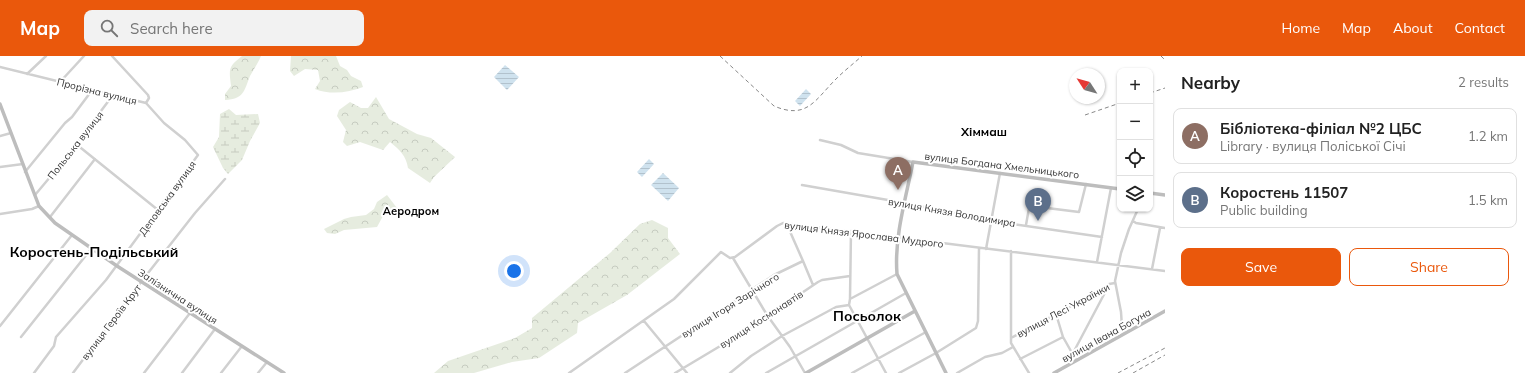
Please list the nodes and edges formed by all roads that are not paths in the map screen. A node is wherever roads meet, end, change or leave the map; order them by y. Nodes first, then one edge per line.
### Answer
1 (46, 56) edge
2 (84, 56) edge
3 (112, 56) edge
4 (0, 67) edge
5 (27, 74) junction
6 (60, 82) junction
7 (93, 89) junction
8 (114, 95) junction
9 (146, 104) junction
10 (0, 106) edge
11 (11, 133) junction
12 (0, 136) edge
13 (820, 140) dead end
14 (76, 144) junction
15 (198, 155) joint
16 (95, 159) junction
17 (913, 162) junction
18 (22, 164) junction
19 (0, 167) edge
20 (25, 172) junction
21 (1000, 173) junction
22 (225, 179) dead end
23 (1086, 184) junction
24 (802, 185) dead end
25 (1111, 188) junction
26 (1117, 189) edge
27 (1153, 193) edge
28 (34, 195) junction
29 (1165, 195) edge
30 (905, 203) junction
31 (39, 206) junction
32 (158, 210) junction
33 (1137, 212) edge
34 (0, 214) edge
35 (49, 218) junction
36 (1133, 220) junction
37 (992, 221) junction
38 (788, 224) junction
39 (1026, 225) junction
40 (1160, 228) junction
41 (1165, 228) edge
42 (851, 231) junction
43 (72, 234) junction
44 (897, 237) junction
45 (1102, 237) junction
46 (979, 248) junction
47 (91, 249) junction
48 (986, 249) junction
49 (1011, 251) junction
50 (733, 258) junction
51 (803, 261) junction
52 (1097, 262) junction
53 (1119, 265) junction
54 (117, 266) junction
55 (1152, 269) junction
56 (1165, 271) edge
57 (897, 274) junction
58 (850, 276) junction
59 (141, 282) junction
60 (1115, 283) junction
61 (1109, 284) junction
62 (813, 285) junction
63 (752, 290) junction
64 (906, 293) junction
65 (850, 299) junction
66 (849, 306) junction
67 (915, 311) junction
68 (1165, 311) edge
69 (190, 313) junction
70 (1056, 314) junction
71 (767, 316) junction
72 (644, 320) junction
73 (857, 321) junction
74 (0, 326) edge
75 (215, 329) junction
76 (926, 332) junction
77 (1124, 333) junction
78 (782, 336) junction
79 (21, 337) dead end
80 (1063, 337) junction
81 (1011, 338) junction
82 (867, 339) junction
83 (242, 346) junction
84 (664, 346) junction
85 (1013, 348) junction
86 (936, 353) junction
87 (1072, 355) junction
88 (795, 356) junction
89 (878, 359) junction
90 (1020, 359) junction
91 (1076, 360) junction
92 (266, 362) junction
93 (682, 368) junction
94 (34, 373) edge
95 (73, 373) edge
96 (144, 373) edge
97 (182, 373) edge
98 (221, 373) edge
99 (258, 373) edge
100 (284, 373) edge
101 (569, 373) edge
102 (625, 373) edge
103 (675, 373) edge
104 (687, 373) edge
105 (730, 373) edge
106 (766, 373) edge
107 (805, 373) edge
108 (852, 373) edge
109 (886, 373) edge
110 (898, 373) edge
111 (946, 373) edge
112 (957, 373) edge
113 (1029, 373) edge
114 (1054, 373) edge

1 - 5 street
2 - 6 street
3 - 9 street
4 - 5 street, Прорізна вулиця
5 - 6 street, Прорізна вулиця
6 - 7 street, Прорізна вулиця
7 - 8 street, Прорізна вулиця
7 - 20 street
8 - 9 street, Прорізна вулиця
8 - 14 street, Польська вулиця
9 - 15 street, Прорізна вулиця
10 - 11 street, Залізнична вулиця
11 - 12 street
11 - 18 street, Залізнична вулиця
13 - 17 street, вулиця Богдана Хмельницького
14 - 16 street
14 - 28 street, Польська вулиця
15 - 32 street, Деповська вулиця
16 - 32 street
16 - 35 street
17 - 21 street, вулиця Богдана Хмельницького
17 - 30 street
18 - 19 street
18 - 20 street, Залізнична вулиця
20 - 28 street, Залізнична вулиця
21 - 23 street, вулиця Богдана Хмельницького
21 - 37 street
22 - 59 street, вулиця Героїв Крут
23 - 25 street, вулиця Богдана Хмельницького
23 - 39 street
24 - 30 street, вулиця Князя Володимира
25 - 26 street, вулиця Богдана Хмельницького
25 - 45 street
27 - 29 street
28 - 31 street, Залізнична вулиця
30 - 37 street, вулиця Князя Володимира
30 - 44 street
31 - 34 street
31 - 35 street, Залізнична вулиця
32 - 54 street, Деповська вулиця
33 - 36 street
35 - 43 street, Залізнична вулиця
36 - 40 street
36 - 53 street
37 - 39 street, вулиця Князя Володимира
37 - 48 street
38 - 42 street, вулиця Князя Ярослава Мудрого
38 - 50 street, вулиця Князя Ярослава Мудрого
38 - 51 street
39 - 45 street, вулиця Князя Володимира
40 - 41 street
40 - 55 street
42 - 44 street, вулиця Князя Ярослава Мудрого
42 - 58 street
43 - 47 street, Залізнична вулиця
43 - 74 street
44 - 46 street, вулиця Князя Ярослава Мудрого
44 - 57 street
45 - 52 street
46 - 48 street, вулиця Князя Ярослава Мудрого
46 - 86 street
47 - 54 street, Залізнична вулиця
47 - 79 street
48 - 49 street, вулиця Князя Ярослава Мудрого
49 - 52 street, вулиця Князя Ярослава Мудрого
49 - 81 street
50 - 63 street
50 - 72 street
51 - 62 street
51 - 63 street, вулиця Ігоря Зарічного
52 - 53 street, вулиця Князя Ярослава Мудрого
53 - 55 street, вулиця Князя Ярослава Мудрого
53 - 60 street
54 - 59 street, Залізнична вулиця
54 - 94 street, Деповська вулиця
55 - 56 street, вулиця Князя Ярослава Мудрого
57 - 64 street
57 - 65 street
58 - 62 street, вулиця Космонавтів
58 - 65 street
59 - 69 street, Залізнична вулиця
59 - 95 street, вулиця Героїв Крут
60 - 61 street, вулиця Лесі Українки
60 - 77 street
61 - 70 street, вулиця Лесі Українки
61 - 87 street
62 - 71 street, вулиця Космонавтів
63 - 71 street
63 - 84 street, вулиця Ігоря Зарічного
64 - 67 street
64 - 73 street
65 - 66 street
66 - 73 street
66 - 78 street
67 - 76 street
67 - 82 street
68 - 77 street, вулиця Івана Богуна
69 - 75 street, Залізнична вулиця
69 - 96 street
70 - 80 street
70 - 81 street, вулиця Лесі Українки
71 - 78 street
71 - 93 street, вулиця Космонавтів
72 - 84 street
72 - 101 street
73 - 82 street
73 - 88 street
75 - 83 street, Залізнична вулиця
75 - 97 street
76 - 86 street
76 - 89 street
77 - 91 street, вулиця Івана Богуна
78 - 88 street
78 - 105 street
80 - 87 street
80 - 90 street
81 - 85 street
82 - 89 street
82 - 107 street
83 - 92 street, Залізнична вулиця
83 - 98 street
84 - 93 street
84 - 102 street, вулиця Ігоря Зарічного
85 - 90 street
85 - 112 street
86 - 110 street
86 - 111 street
87 - 91 street
88 - 106 street
88 - 107 street
89 - 108 street
89 - 109 street
90 - 113 street
91 - 114 street, вулиця Івана Богуна
92 - 99 street
92 - 100 street, Залізнична вулиця
93 - 103 street, вулиця Космонавтів
93 - 104 street

